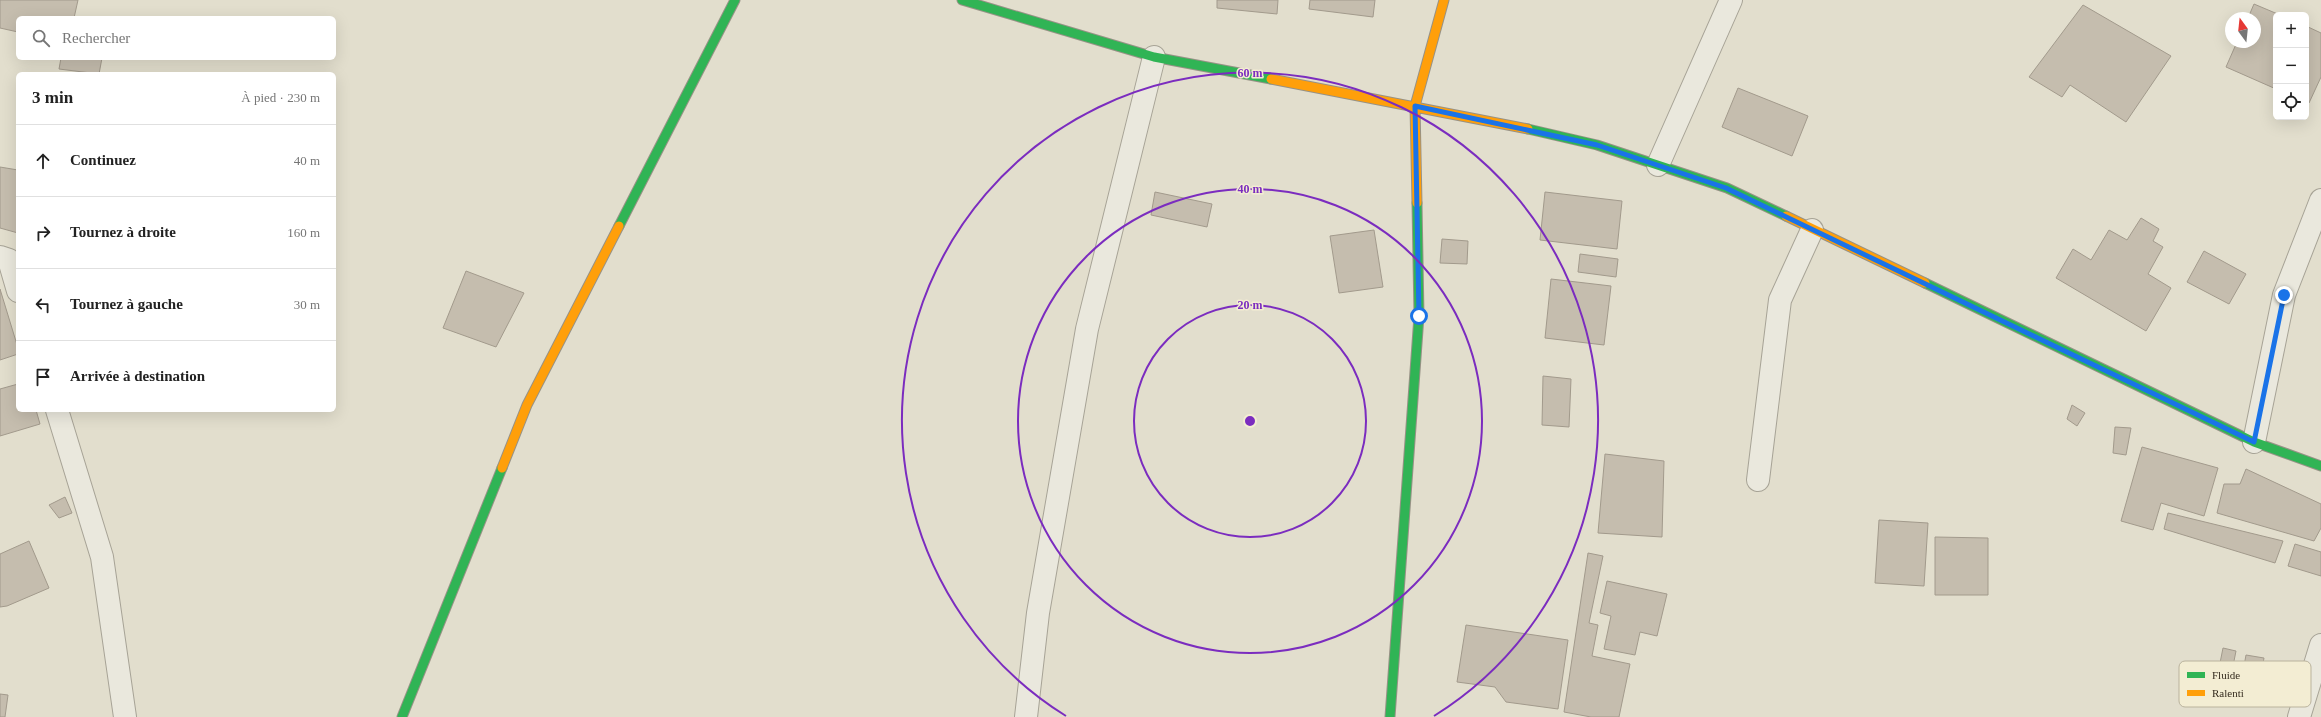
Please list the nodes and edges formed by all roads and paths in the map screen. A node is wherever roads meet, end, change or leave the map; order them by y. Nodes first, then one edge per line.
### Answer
1 (735, 0) edge
2 (962, 0) edge
3 (1444, 0) edge
4 (1732, 0) edge
5 (1154, 57) junction
6 (1415, 106) junction
7 (1658, 165) junction
8 (2321, 200) edge
9 (1812, 230) junction
10 (0, 257) edge
11 (16, 284) edge
12 (57, 412) edge
13 (2254, 442) junction
14 (2321, 466) edge
15 (1758, 480) dead end
16 (2321, 645) edge
17 (2311, 678) edge
18 (2302, 707) edge
19 (125, 717) edge
20 (402, 717) edge
21 (1026, 717) edge
22 (1390, 717) edge
23 (2299, 717) edge

1 - 20 street
2 - 5 street
3 - 6 street
4 - 7 street
5 - 6 street
5 - 21 street
6 - 7 street
6 - 22 street
7 - 9 street
8 - 13 street
9 - 13 street
9 - 15 street
10 - 11 street
12 - 19 street
13 - 14 street
16 - 17 street
18 - 23 street

